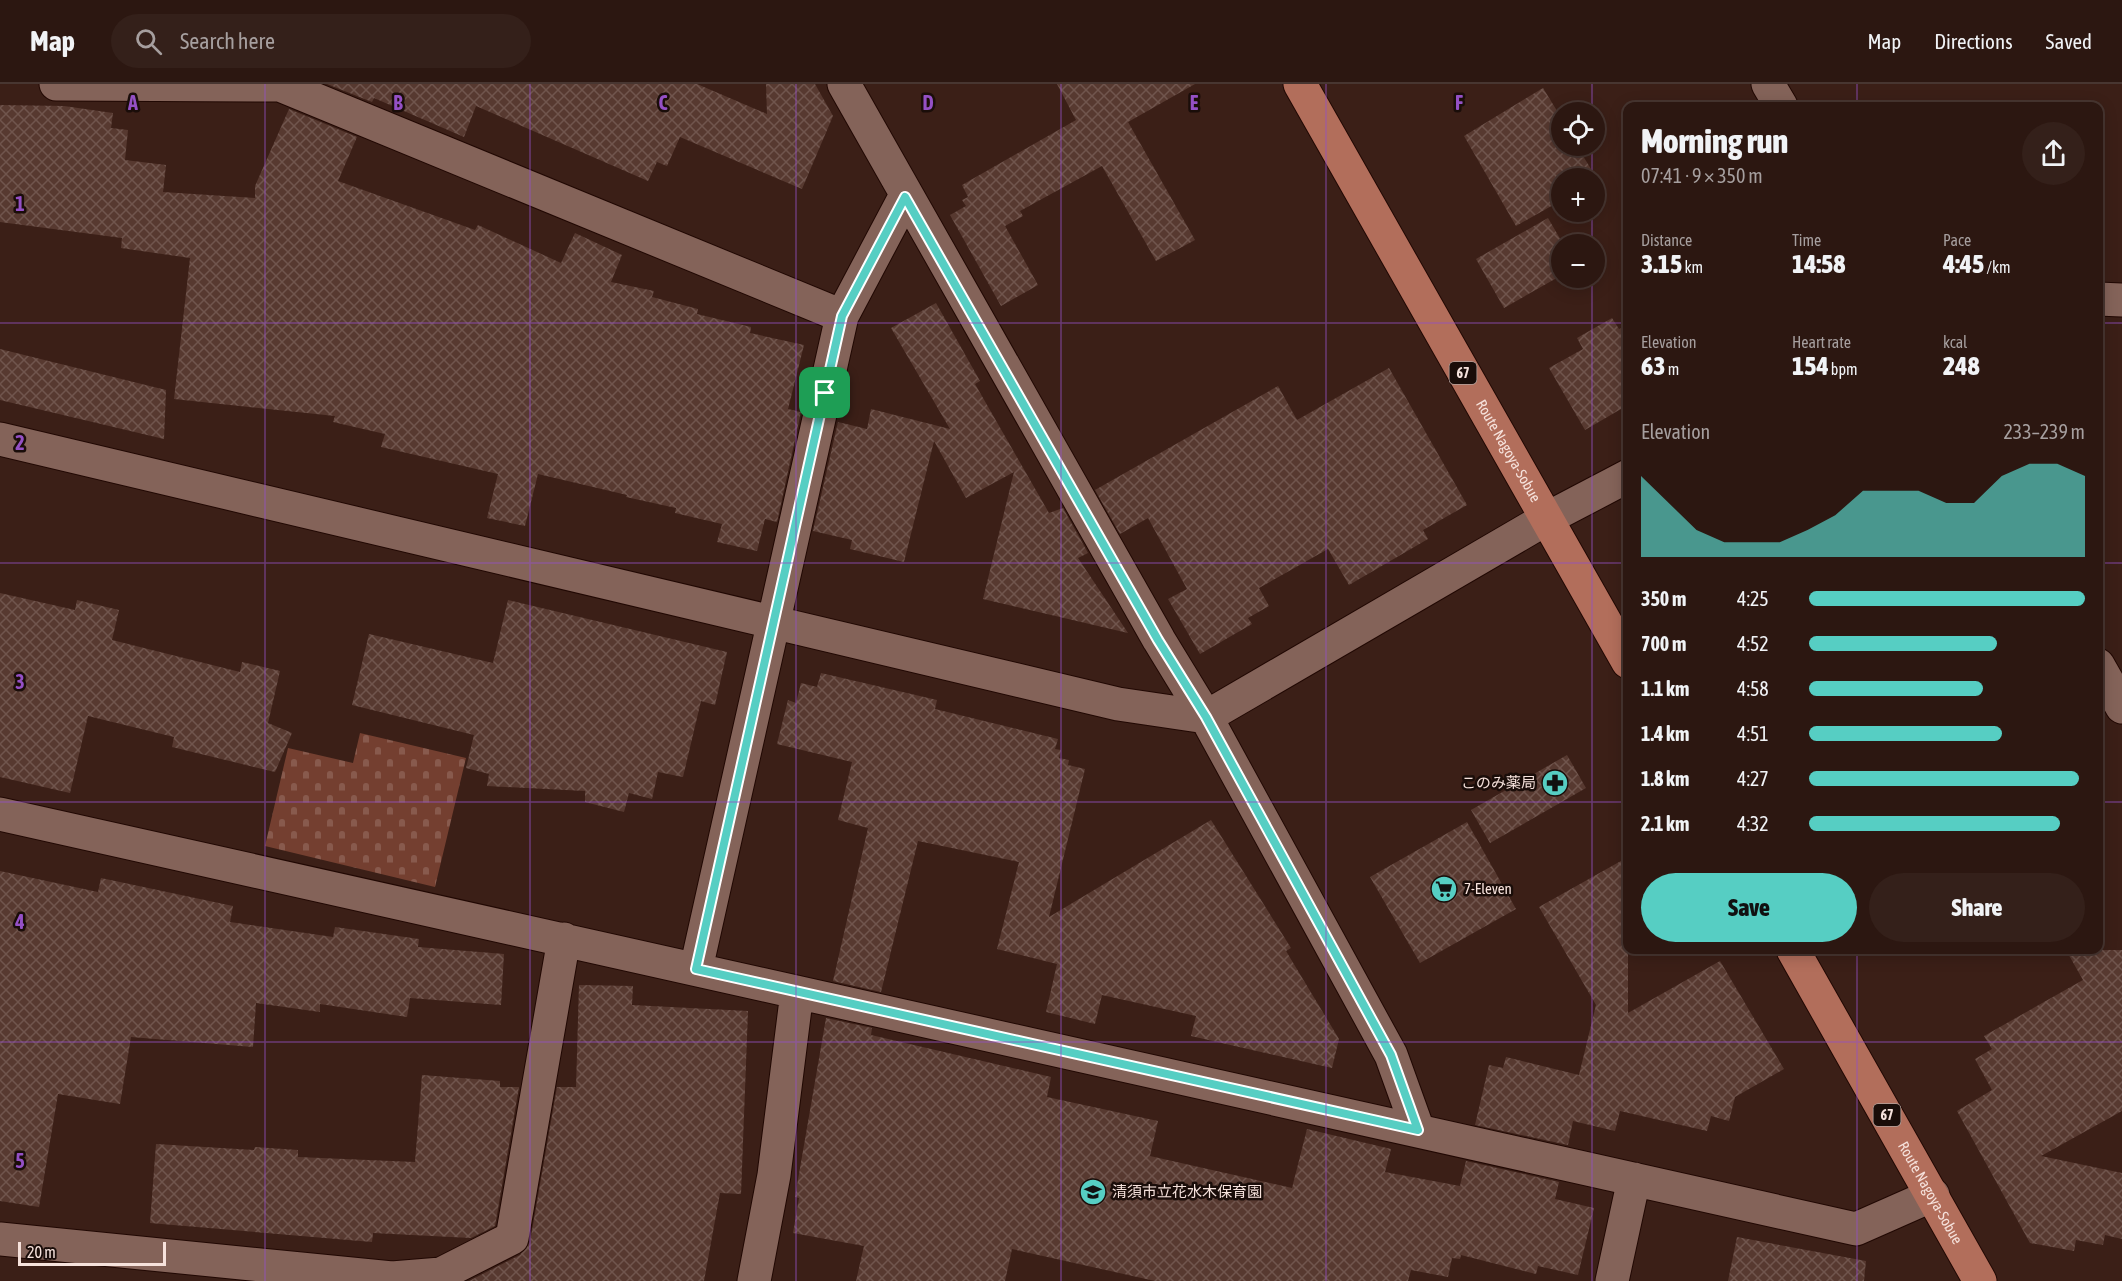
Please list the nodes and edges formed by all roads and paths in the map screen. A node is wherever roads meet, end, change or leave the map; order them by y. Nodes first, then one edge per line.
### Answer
1 (56, 84) edge
2 (844, 84) edge
3 (1300, 84) edge
4 (1768, 84) edge
5 (1779, 102) edge
6 (905, 197) junction
7 (2103, 299) edge
8 (2122, 300) edge
9 (842, 316) junction
10 (0, 440) edge
11 (1623, 479) edge
12 (1546, 519) junction
13 (775, 623) junction
14 (1623, 653) edge
15 (2103, 673) edge
16 (2120, 700) edge
17 (1206, 717) junction
18 (0, 814) edge
19 (564, 939) junction
20 (1794, 954) edge
21 (696, 969) junction
22 (797, 992) junction
23 (1418, 1130) junction
24 (1634, 1179) junction
25 (1933, 1195) junction
26 (0, 1239) edge
27 (440, 1277) edge
28 (754, 1281) edge
29 (1612, 1281) edge
30 (1980, 1281) edge

1 - 9 street
2 - 6 street
3 - 12 main road, Route Nagoya-Sobue / 67
4 - 5 street
6 - 9 street
6 - 17 street
7 - 8 street
9 - 13 street
10 - 13 street
11 - 12 street
12 - 14 main road, Route Nagoya-Sobue / 67
12 - 17 street
13 - 17 street
13 - 21 street
15 - 16 street
17 - 23 street
18 - 19 street
19 - 21 street
19 - 27 street
20 - 25 main road, Route Nagoya-Sobue / 67
21 - 22 street
22 - 23 street
22 - 28 street
23 - 24 street
24 - 25 street
24 - 29 street
25 - 30 main road, Route Nagoya-Sobue / 67
26 - 27 street

